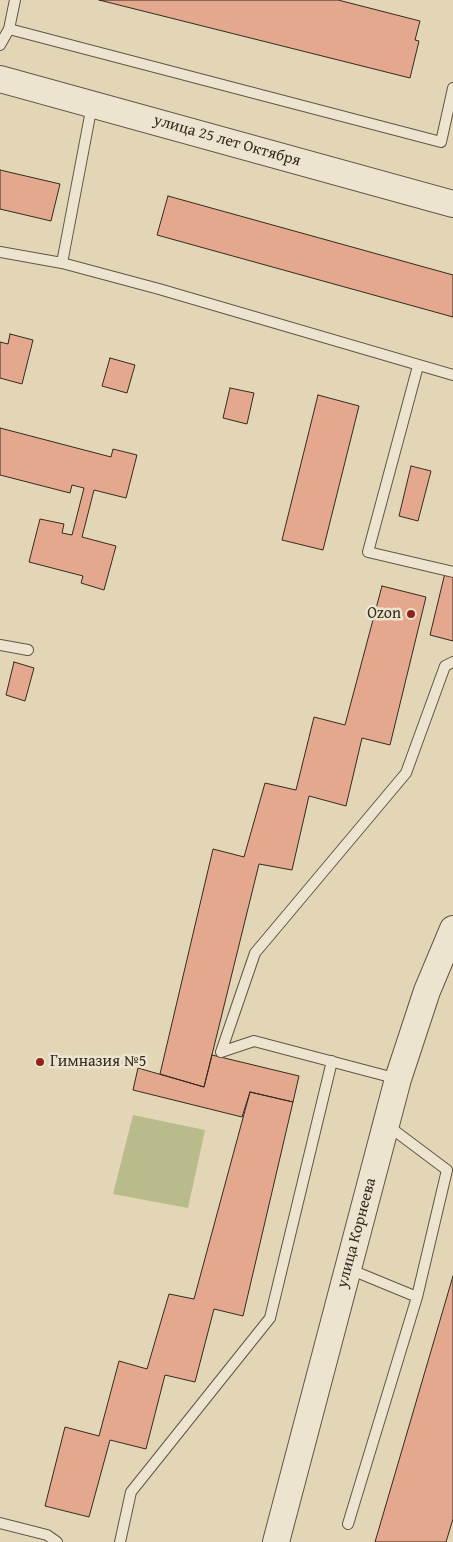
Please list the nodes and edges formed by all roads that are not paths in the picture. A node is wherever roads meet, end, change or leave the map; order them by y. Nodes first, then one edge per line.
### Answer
1 (16, 0) edge
2 (8, 29) junction
3 (0, 45) edge
4 (0, 79) edge
5 (453, 88) edge
6 (92, 103) junction
7 (453, 204) edge
8 (0, 252) edge
9 (62, 263) junction
10 (418, 366) junction
11 (453, 376) edge
12 (453, 572) edge
13 (0, 645) edge
14 (28, 650) dead end
15 (453, 662) edge
16 (453, 928) edge
17 (332, 1061) junction
18 (398, 1079) junction
19 (386, 1124) junction
20 (348, 1268) junction
21 (418, 1297) junction
22 (0, 1523) edge
23 (348, 1524) dead end
24 (57, 1542) edge
25 (120, 1542) edge
26 (276, 1542) edge

1 - 2 lane
2 - 3 lane
2 - 5 lane
4 - 6 street, улица 25 лет Октября
6 - 7 street, улица 25 лет Октября
6 - 9 lane
8 - 9 lane
9 - 10 lane
10 - 11 lane
10 - 12 lane
13 - 14 lane
15 - 17 lane
16 - 18 street, улица Корнеева
17 - 18 lane
17 - 25 lane
18 - 19 street, улица Корнеева
19 - 20 street, улица Корнеева
19 - 21 lane
20 - 21 lane
20 - 26 street, улица Корнеева
21 - 23 lane
22 - 24 lane

